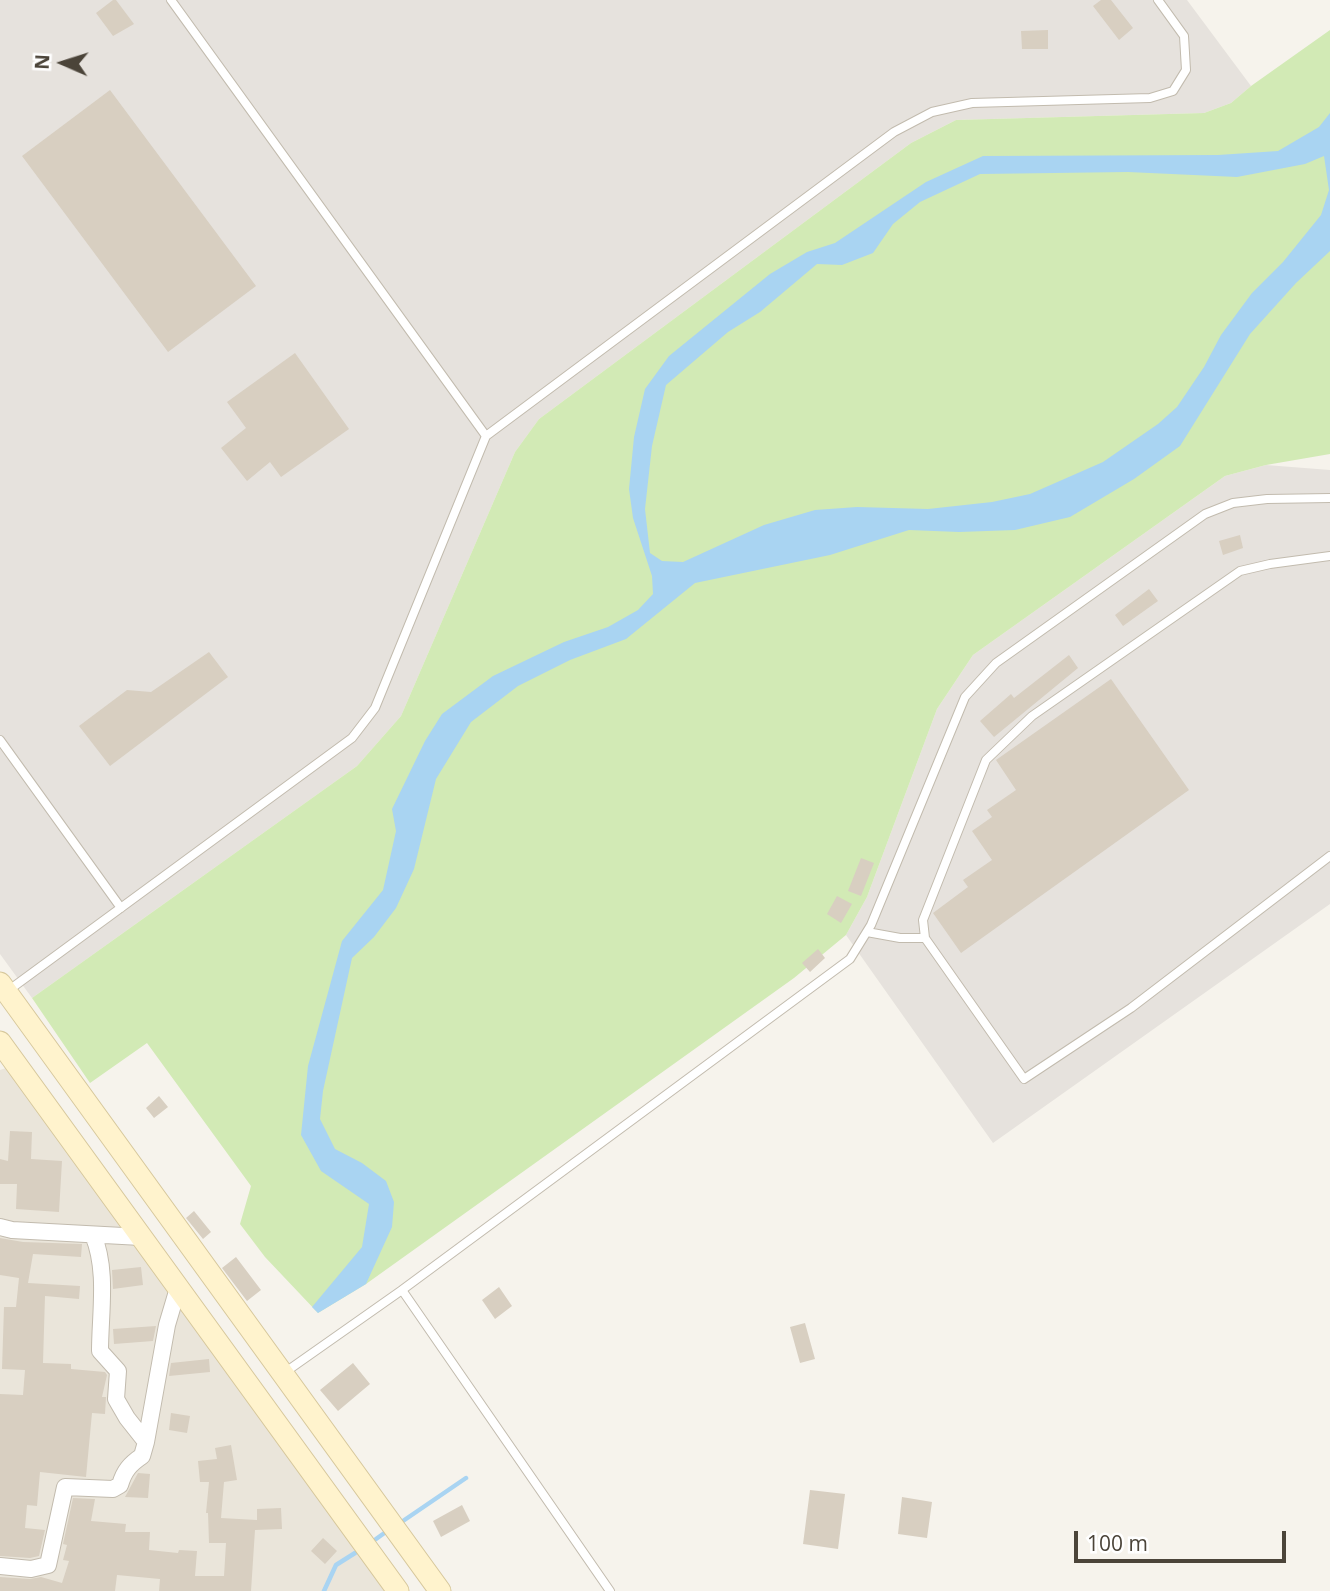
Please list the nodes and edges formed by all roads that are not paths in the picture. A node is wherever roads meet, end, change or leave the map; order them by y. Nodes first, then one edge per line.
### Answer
1 (171, 0) edge
2 (1158, 0) edge
3 (486, 436) junction
4 (1330, 498) edge
5 (1330, 556) edge
6 (0, 740) edge
7 (1330, 856) edge
8 (121, 908) junction
9 (867, 932) junction
10 (925, 938) junction
11 (2, 990) edge
12 (1, 1048) edge
13 (169, 1217) junction
14 (0, 1227) edge
15 (93, 1235) junction
16 (141, 1237) junction
17 (178, 1288) junction
18 (402, 1290) junction
19 (282, 1374) junction
20 (255, 1394) junction
21 (146, 1442) junction
22 (0, 1566) edge
23 (398, 1591) edge
24 (440, 1591) edge
25 (610, 1591) edge

1 - 3 lane
2 - 3 lane
3 - 8 lane
4 - 9 lane
5 - 10 lane
6 - 8 lane
7 - 10 lane
8 - 11 lane
9 - 10 lane
9 - 18 lane
11 - 13 street
12 - 16 street
13 - 16 street
13 - 19 street
14 - 15 street
15 - 16 street
15 - 21 street
16 - 17 street
17 - 20 street
17 - 21 street
18 - 19 lane
18 - 25 lane
19 - 20 street
19 - 24 street
20 - 23 street
21 - 22 street

